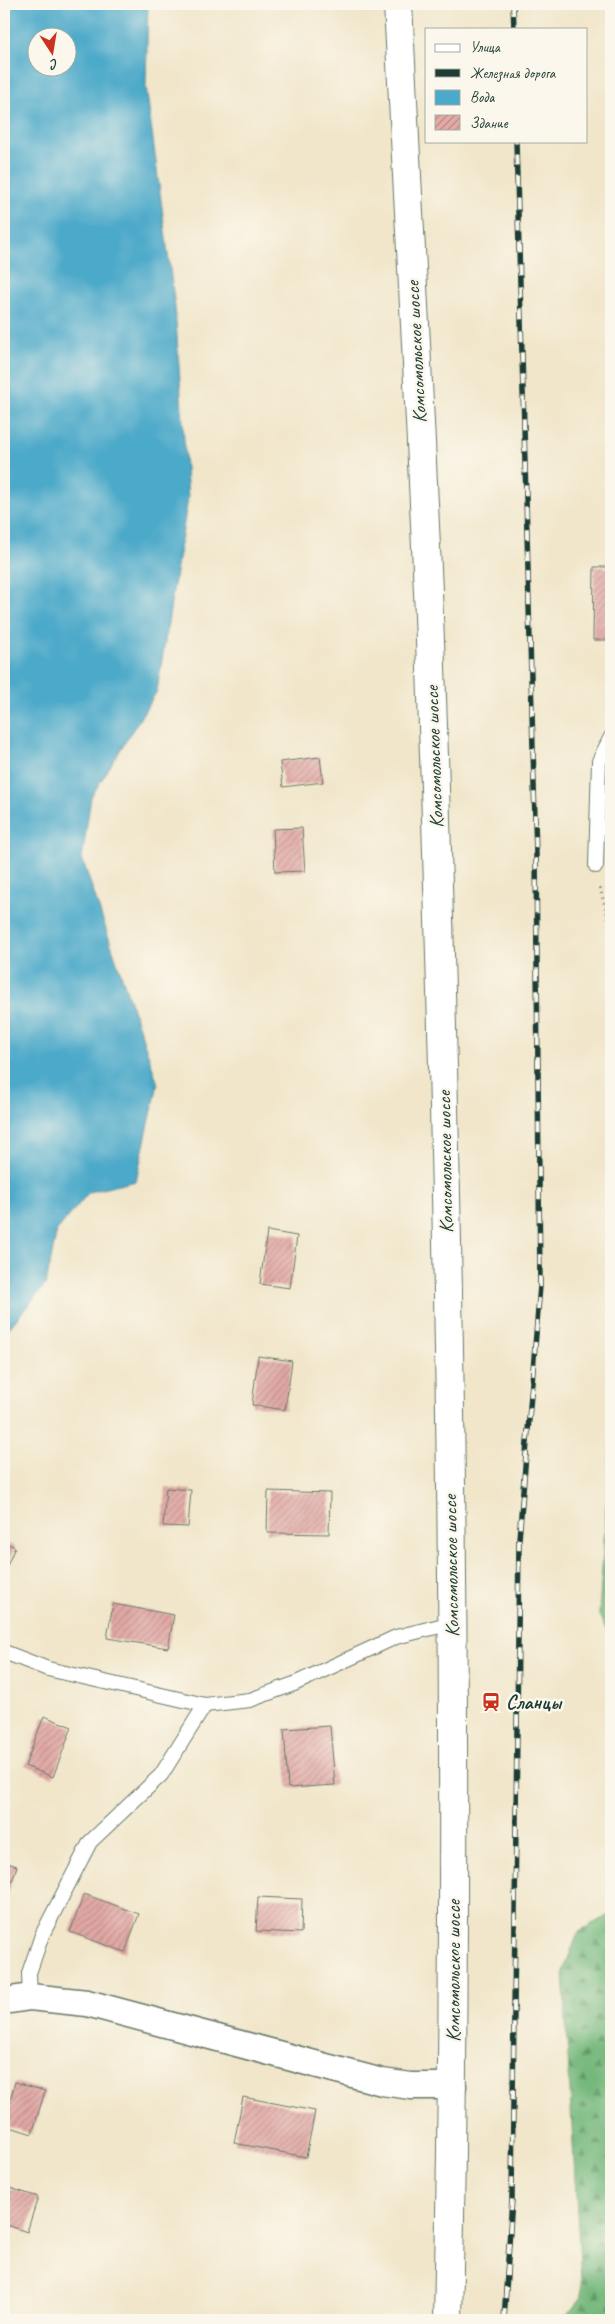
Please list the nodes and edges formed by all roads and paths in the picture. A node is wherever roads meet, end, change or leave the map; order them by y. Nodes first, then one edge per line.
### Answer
1 (398, 4) edge
2 (611, 737) edge
3 (596, 866) joint
4 (611, 928) edge
5 (452, 1623) junction
6 (4, 1652) edge
7 (205, 1705) junction
8 (30, 1997) junction
9 (4, 2001) edge
10 (453, 2086) junction
11 (448, 2320) edge

1 - 5 main road, Комсомольское шоссе
2 - 3 lane
3 - 4 path
5 - 7 lane
5 - 10 main road, Комсомольское шоссе
6 - 7 lane
7 - 8 lane
8 - 9 street
8 - 10 street
10 - 11 main road, Комсомольское шоссе

